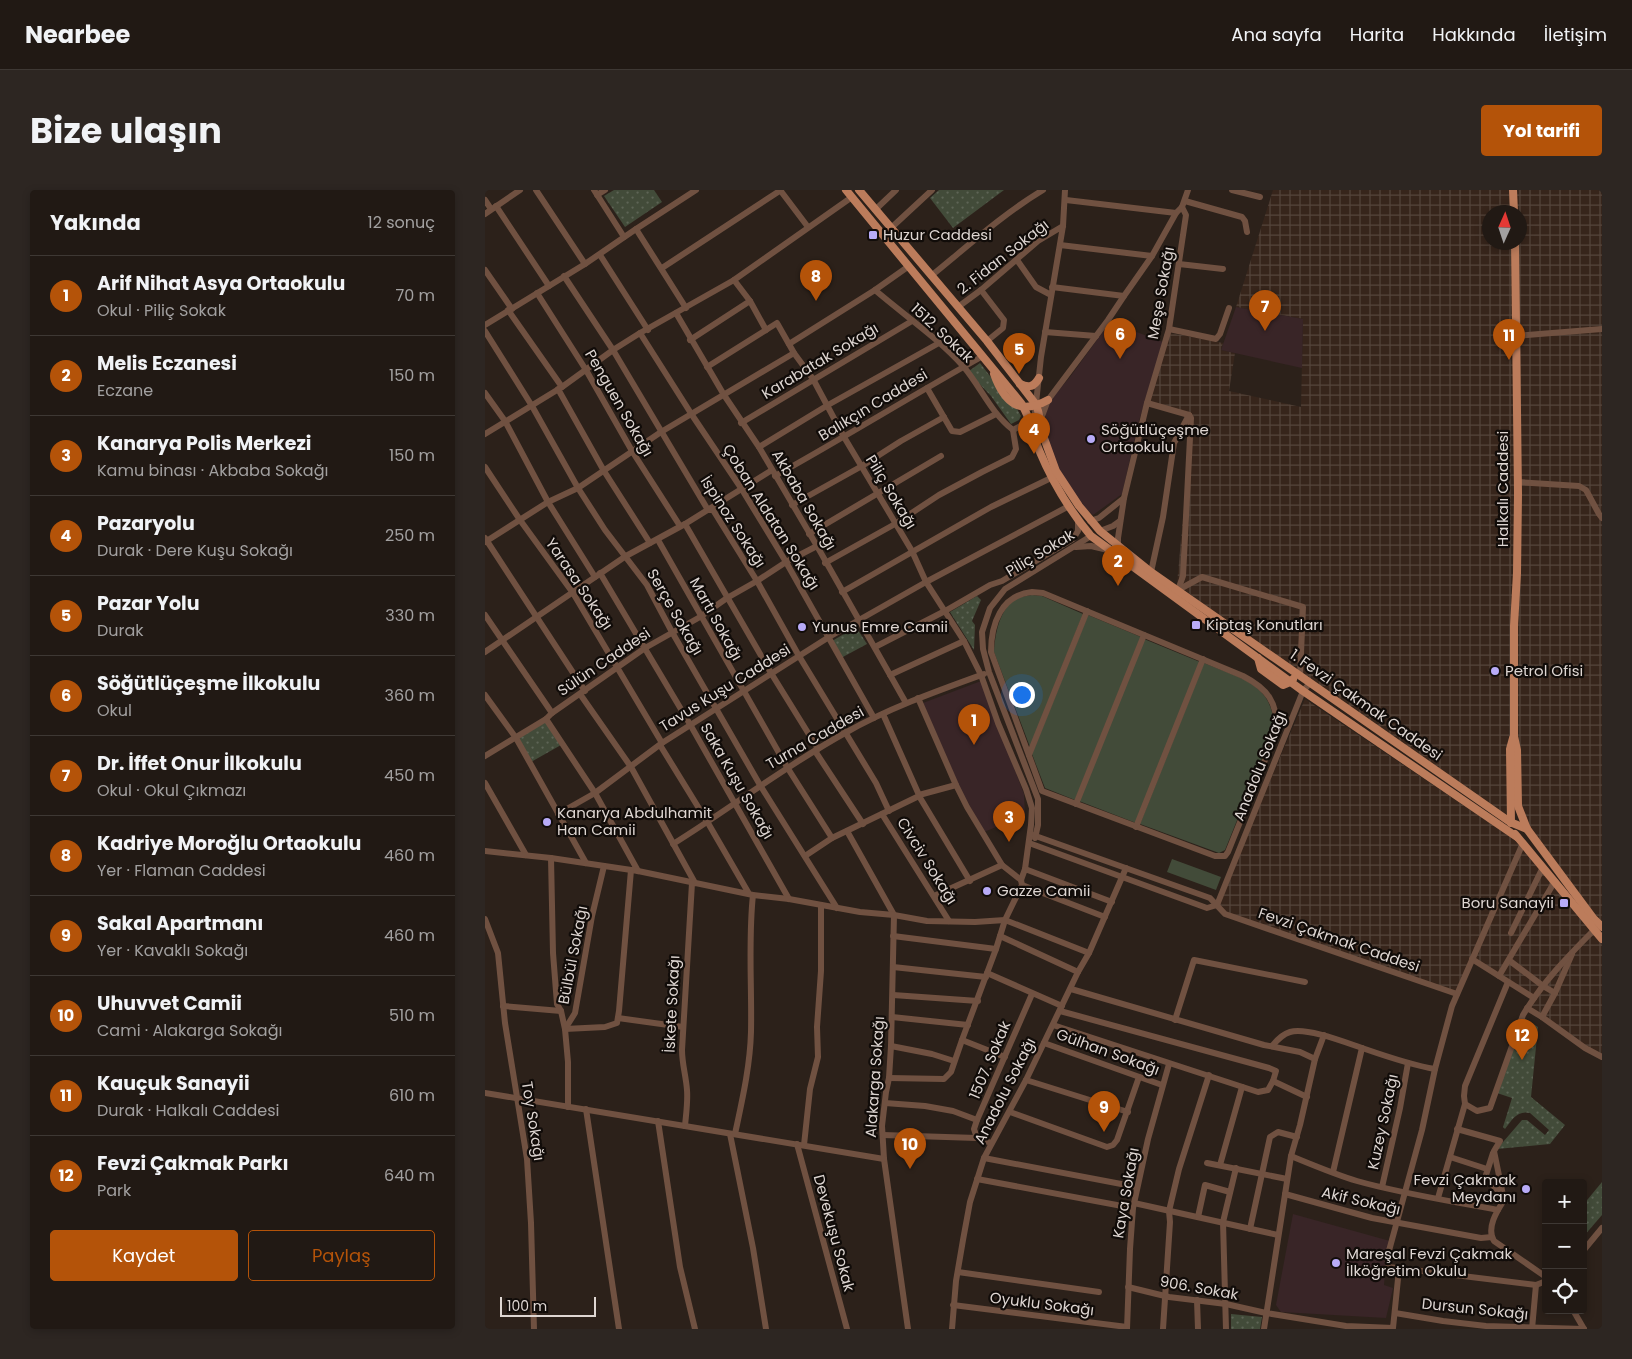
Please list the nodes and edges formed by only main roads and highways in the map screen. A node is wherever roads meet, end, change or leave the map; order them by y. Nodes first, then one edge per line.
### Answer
1 (846, 190) edge
2 (859, 190) edge
3 (1513, 190) edge
4 (1514, 205) edge
5 (1515, 250) edge
6 (1039, 378) road end
7 (1020, 384) junction
8 (1029, 396) junction
9 (1048, 400) road end
10 (1037, 406) junction
11 (1024, 408) junction
12 (1091, 521) junction
13 (1101, 531) junction
14 (1091, 536) junction
15 (1293, 671) junction
16 (1291, 682) junction
17 (1514, 736) junction
18 (1510, 804) junction
19 (1501, 815) junction
20 (1510, 822) junction
21 (1527, 829) junction
22 (1520, 840) junction
23 (1598, 928) edge
24 (1602, 939) edge

1 - 11 main road
2 - 7 main road
3 - 4 main road
5 - 17 main road, Halkalı Caddesi
6 - 7 main road
7 - 8 main road
8 - 10 main road
8 - 11 main road
9 - 10 main road
10 - 11 main road
10 - 12 main road, 1. Fevzi Çakmak Caddesi
11 - 14 main road
12 - 13 main road, 1. Fevzi Çakmak Caddesi
12 - 14 main road
13 - 14 main road
13 - 15 main road, 1. Fevzi Çakmak Caddesi
14 - 16 main road
15 - 16 main road
15 - 19 main road, 1. Fevzi Çakmak Caddesi
16 - 22 main road
17 - 18 main road, Halkalı Caddesi
17 - 21 main road, Halkalı Caddesi
18 - 19 main road
18 - 20 main road, Halkalı Caddesi
19 - 20 main road, 1. Fevzi Çakmak Caddesi
20 - 21 main road, 1. Fevzi Çakmak Caddesi
20 - 22 main road, Halkalı Caddesi
21 - 23 main road, Halkalı Caddesi
22 - 23 main road, Halkalı Caddesi
23 - 24 main road, Halkalı Caddesi

